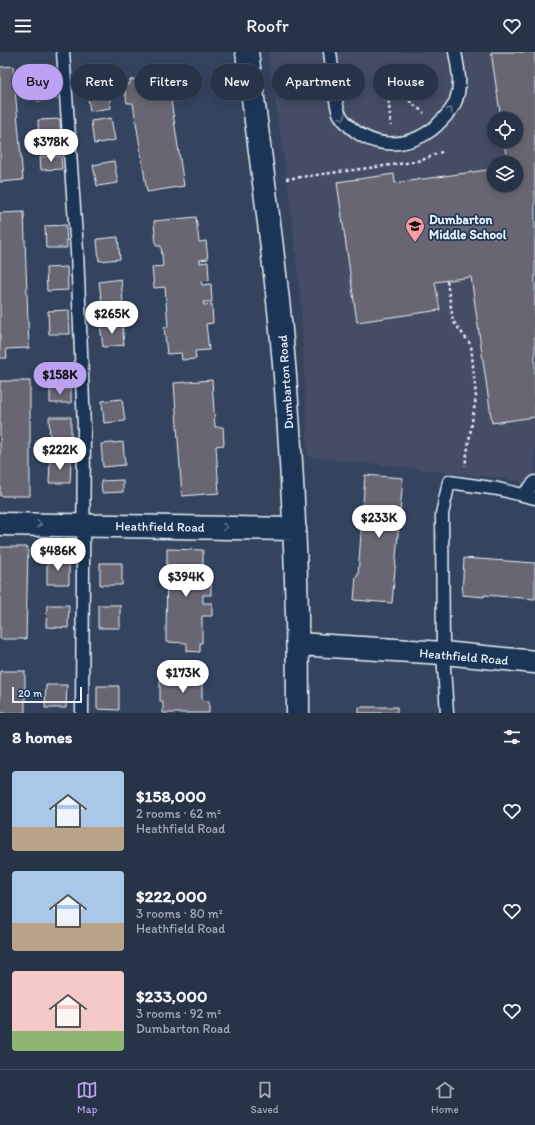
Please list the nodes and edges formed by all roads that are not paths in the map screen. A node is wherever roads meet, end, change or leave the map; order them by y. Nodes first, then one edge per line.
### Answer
1 (63, 52) edge
2 (247, 52) edge
3 (330, 52) edge
4 (455, 52) edge
5 (535, 482) edge
6 (523, 495) junction
7 (535, 498) edge
8 (0, 524) edge
9 (82, 525) junction
10 (295, 529) junction
11 (298, 644) junction
12 (443, 653) junction
13 (535, 662) edge
14 (82, 713) edge
15 (298, 713) edge
16 (447, 713) edge

1 - 9 lane
2 - 10 street, Dumbarton Road
3 -> 4 lane
5 - 6 lane
6 - 7 lane
6 - 12 lane
8 -> 9 street, Heathfield Road
9 -> 10 street, Heathfield Road
9 - 14 lane
10 - 11 street, Dumbarton Road
11 - 12 street, Heathfield Road
11 - 15 street, Dumbarton Road
12 - 13 street, Heathfield Road
12 - 16 lane

